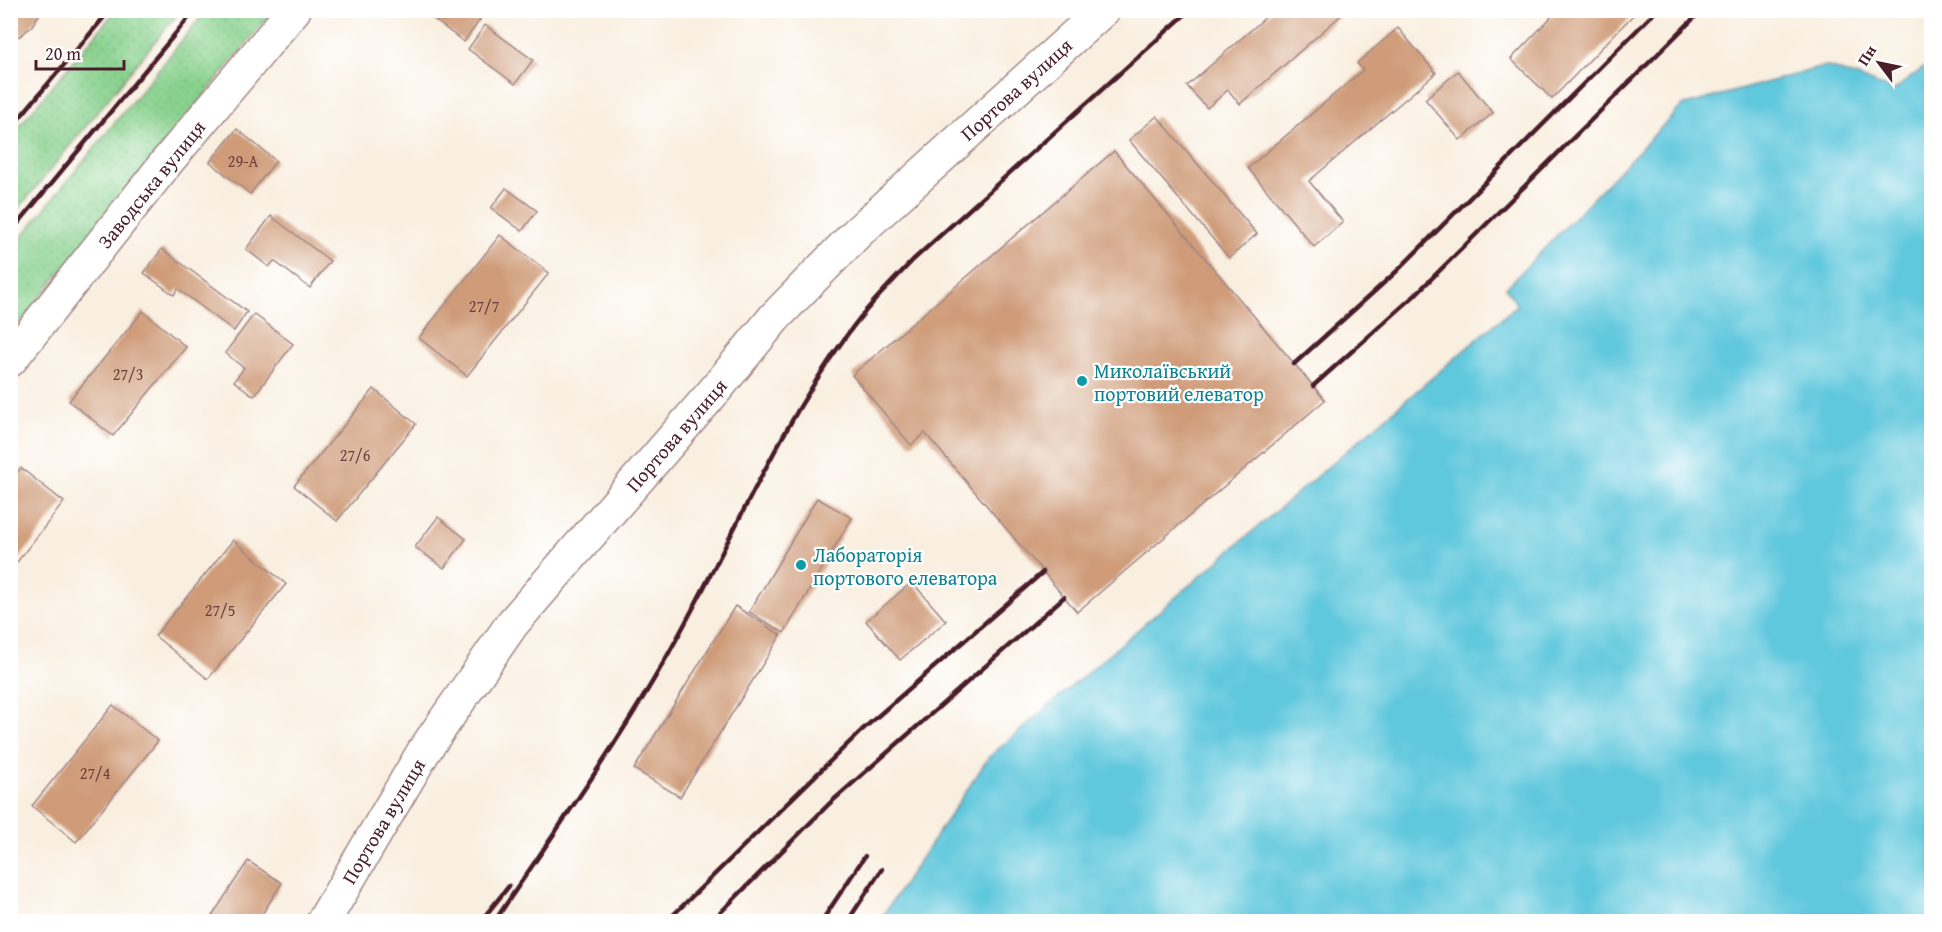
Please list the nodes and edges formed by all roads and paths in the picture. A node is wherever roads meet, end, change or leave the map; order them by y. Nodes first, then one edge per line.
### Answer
1 (294, 10) edge
2 (1103, 10) edge
3 (10, 360) edge
4 (323, 921) edge

1 - 3 street, Заводська вулиця
2 - 4 street, Портова вулиця

